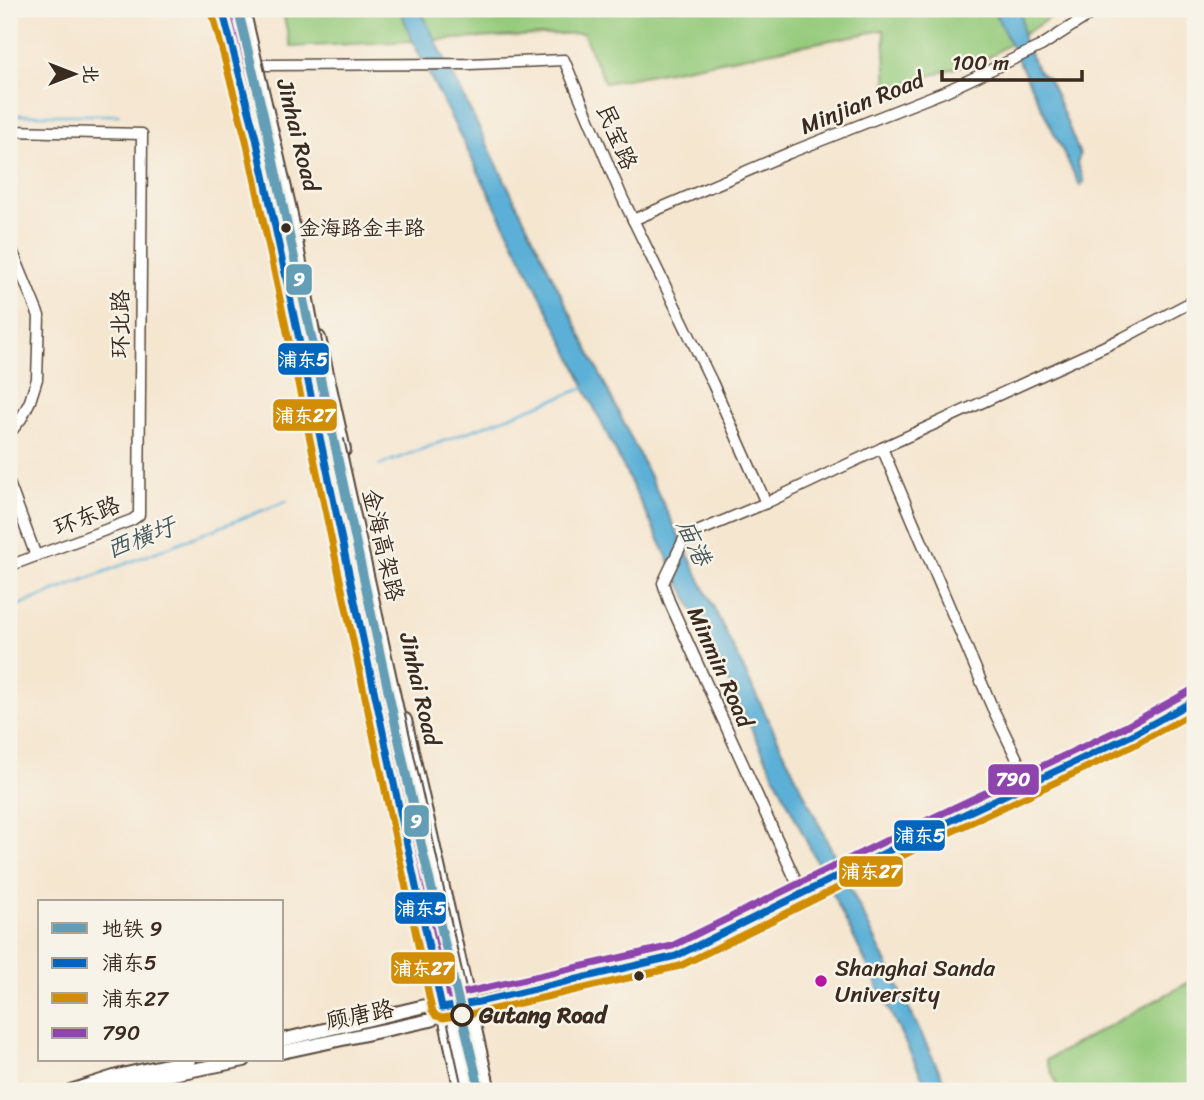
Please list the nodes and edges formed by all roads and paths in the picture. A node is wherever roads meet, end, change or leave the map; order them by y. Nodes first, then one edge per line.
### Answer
1 (222, 9) edge
2 (229, 9) edge
3 (242, 9) edge
4 (249, 9) edge
5 (1098, 9) edge
6 (259, 65) junction
7 (9, 131) edge
8 (633, 220) junction
9 (9, 243) edge
10 (1195, 300) edge
11 (9, 433) edge
12 (882, 448) junction
13 (9, 483) edge
14 (766, 503) junction
15 (139, 514) joint
16 (36, 556) junction
17 (9, 566) edge
18 (1195, 701) edge
19 (1029, 784) junction
20 (802, 894) junction
21 (470, 1004) junction
22 (442, 1008) junction
23 (284, 1040) edge
24 (284, 1052) edge
25 (183, 1062) edge
26 (228, 1062) edge
27 (155, 1072) junction
28 (69, 1091) edge
29 (104, 1091) edge
30 (160, 1091) edge
31 (461, 1091) edge
32 (471, 1091) edge
33 (480, 1091) edge
34 (489, 1091) edge

1 - 22 main road, Jinhai Road
2 - 32 highway, 金海高架路, bridge
3 - 33 highway, 金海高架路, bridge
4 - 6 main road, Jinhai Road
5 - 8 street, Minjian Road
6 - 8 street, 民宝路
6 - 21 main road, Jinhai Road
7 - 15 street, 环北路
8 - 14 street, 民宝路
9 - 11 street
10 - 12 street, Minmin Road
12 - 14 street, Minmin Road
12 - 19 street
13 - 16 street
14 - 20 street, Minmin Road
15 - 16 street, 环东路
16 - 17 street, 环东路
18 - 19 street
19 - 20 street
20 - 21 street
21 - 22 main road
21 - 34 main road, Jinhai Road
22 - 23 main road
22 - 24 main road, 顾唐路
22 - 31 main road, Jinhai Road
25 - 27 main road
26 - 27 main road
27 - 28 main road
27 - 29 main road
27 - 30 street

